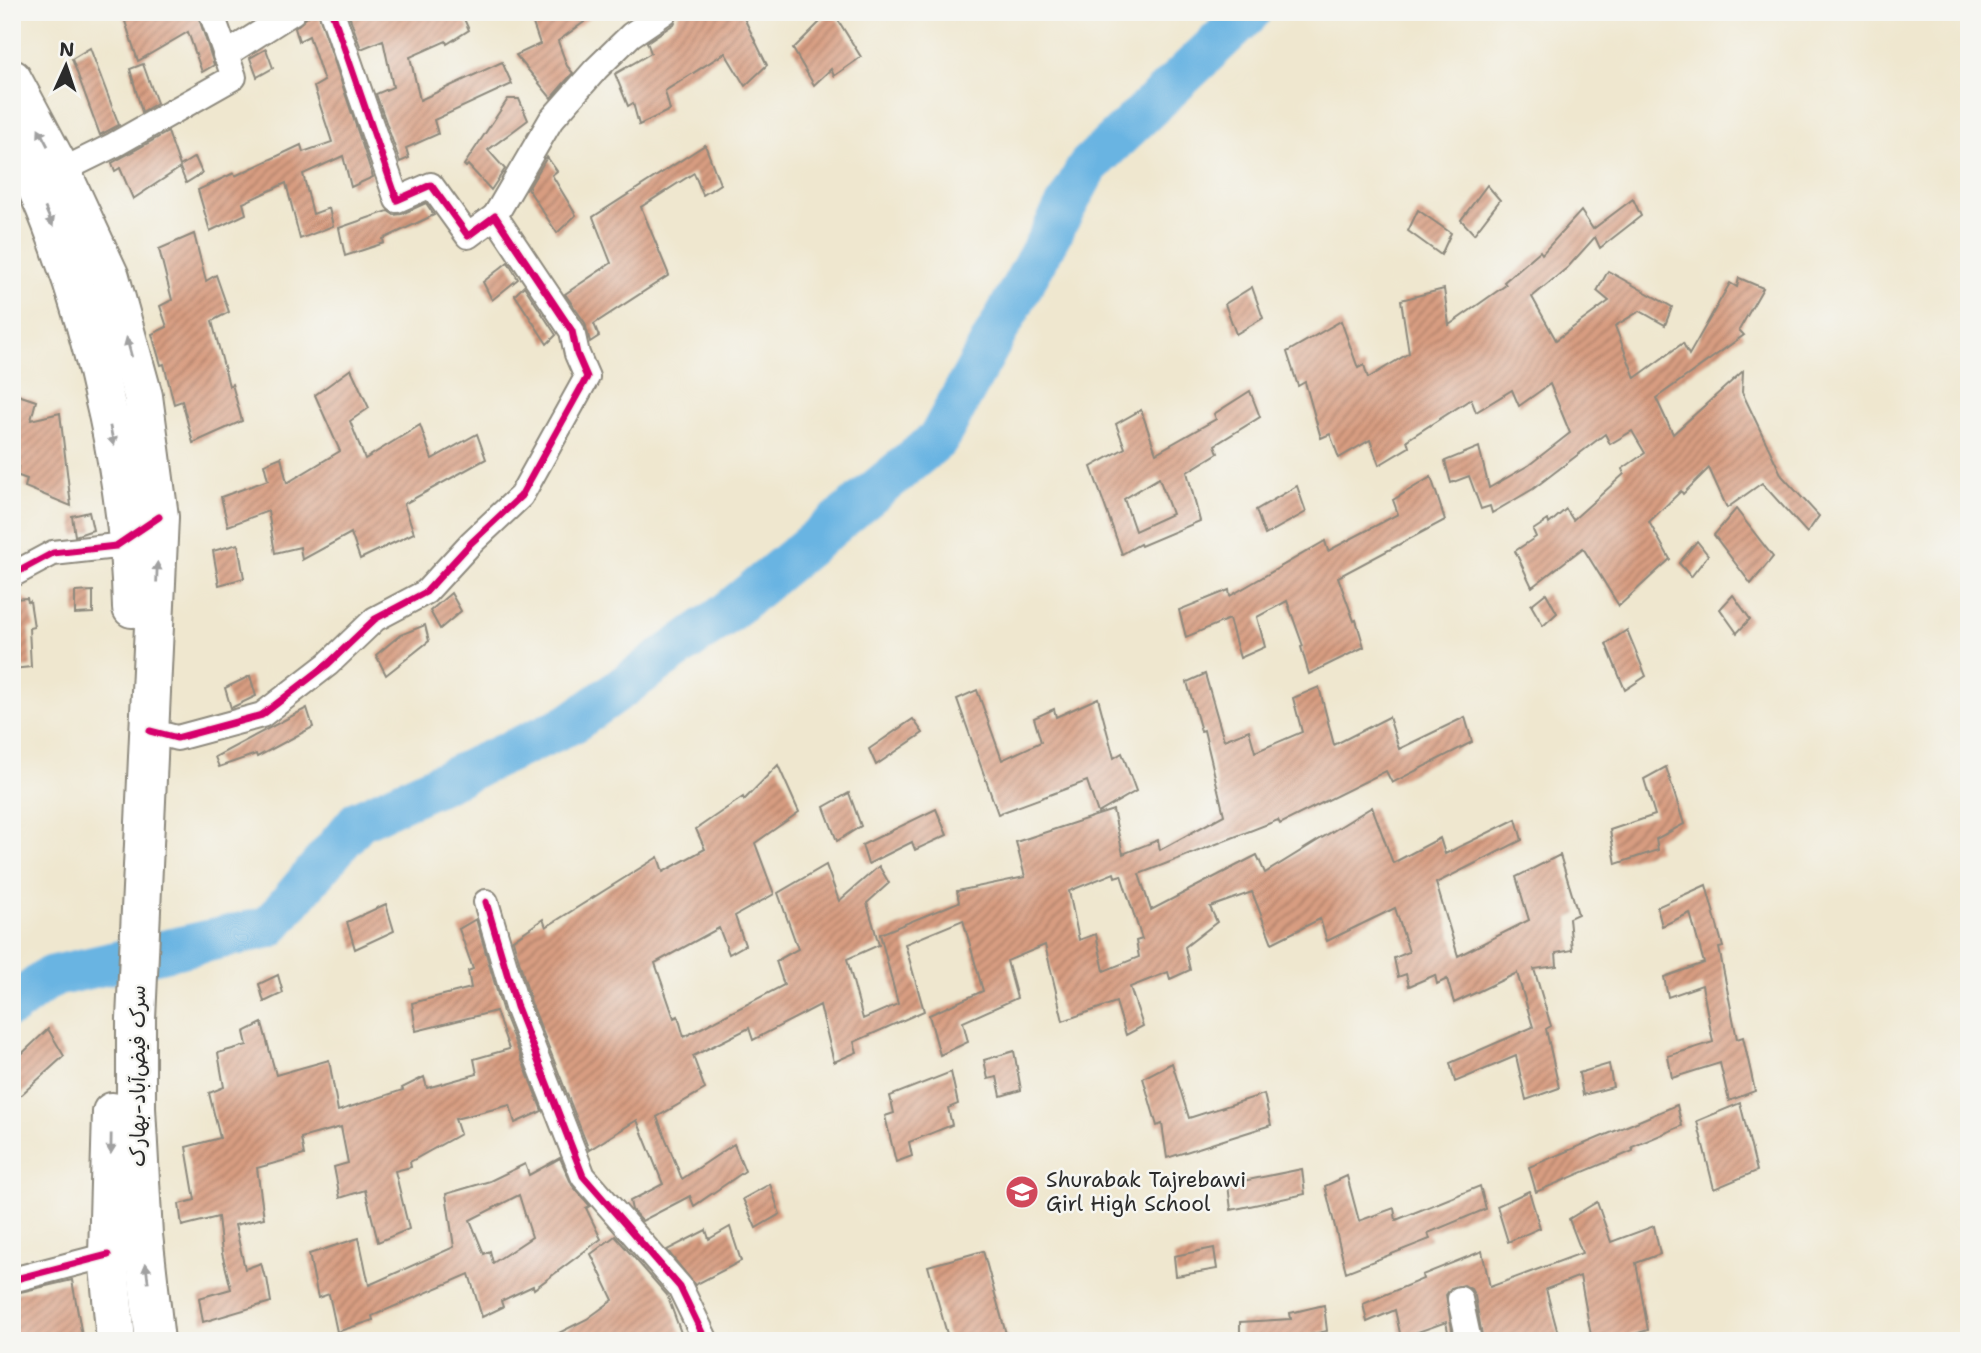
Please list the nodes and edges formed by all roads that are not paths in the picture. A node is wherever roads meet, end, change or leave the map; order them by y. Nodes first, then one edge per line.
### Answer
1 (211, 12) edge
2 (293, 12) edge
3 (332, 12) edge
4 (665, 12) edge
5 (225, 55) junction
6 (12, 79) edge
7 (12, 132) edge
8 (61, 171) junction
9 (495, 216) junction
10 (143, 527) junction
11 (12, 575) edge
12 (150, 731) junction
13 (136, 812) junction
14 (486, 902) dead end
15 (126, 1023) junction
16 (108, 1255) junction
17 (12, 1280) edge
18 (1460, 1299) dead end
19 (116, 1341) edge
20 (155, 1341) edge
21 (706, 1341) edge
22 (1468, 1341) edge

1 - 5 street
2 - 5 street
3 - 9 street
4 - 9 street
5 - 8 street
8 -> 6 main road
7 -> 10 main road
10 -> 8 main road
9 - 12 street
10 - 11 street
12 -> 10 main road
10 - 13 main road
12 - 13 main road
13 - 15 main road, سرک فیض‌آباد-بهارک
14 - 21 street
15 -> 16 main road, سرک فیض‌آباد-بهارک
20 -> 15 main road, سرک فیض‌آباد-بهارک
16 - 17 street
16 - 19 main road, سرک فیض‌آباد-بهارک
18 - 22 street

